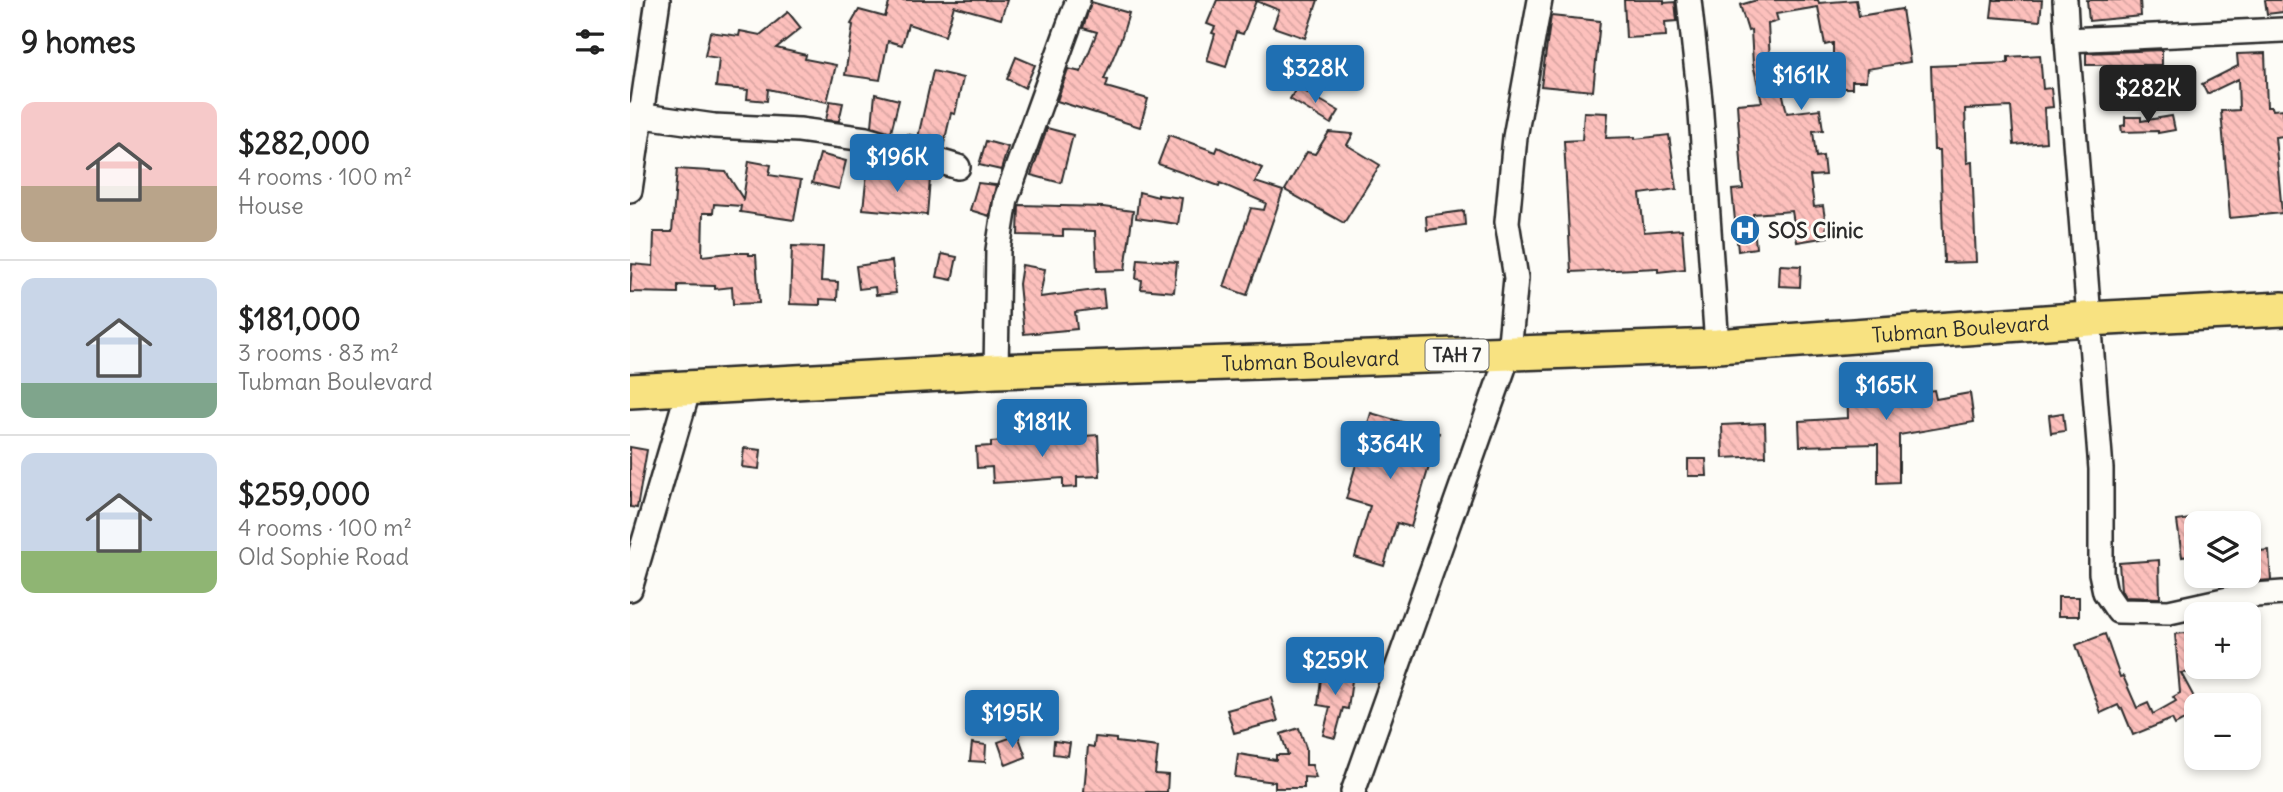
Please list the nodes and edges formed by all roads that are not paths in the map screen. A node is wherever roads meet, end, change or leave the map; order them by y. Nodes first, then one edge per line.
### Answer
1 (658, 0) edge
2 (1078, 0) edge
3 (1539, 0) edge
4 (1689, 0) edge
5 (2065, 0) edge
6 (2283, 30) edge
7 (2067, 40) junction
8 (635, 114) edge
9 (958, 167) dead end
10 (630, 190) edge
11 (2283, 309) edge
12 (2088, 319) junction
13 (1717, 346) junction
14 (1509, 353) junction
15 (996, 371) junction
16 (689, 388) junction
17 (630, 391) edge
18 (630, 589) edge
19 (2283, 593) edge
20 (1353, 792) edge

1 - 8 street
2 - 15 street
3 - 14 street
4 - 13 street
5 - 7 street
6 - 7 street
7 - 12 street
8 - 9 street
8 - 10 street
11 - 12 highway, Tubman Boulevard / TAH 7
12 - 13 highway, Tubman Boulevard / TAH 7
12 - 19 street
13 - 14 highway, Tubman Boulevard / TAH 7
14 - 15 highway, Tubman Boulevard / TAH 7
14 - 20 street
15 - 16 highway, Tubman Boulevard / TAH 7
16 - 17 highway, Tubman Boulevard / TAH 7
16 - 18 street

